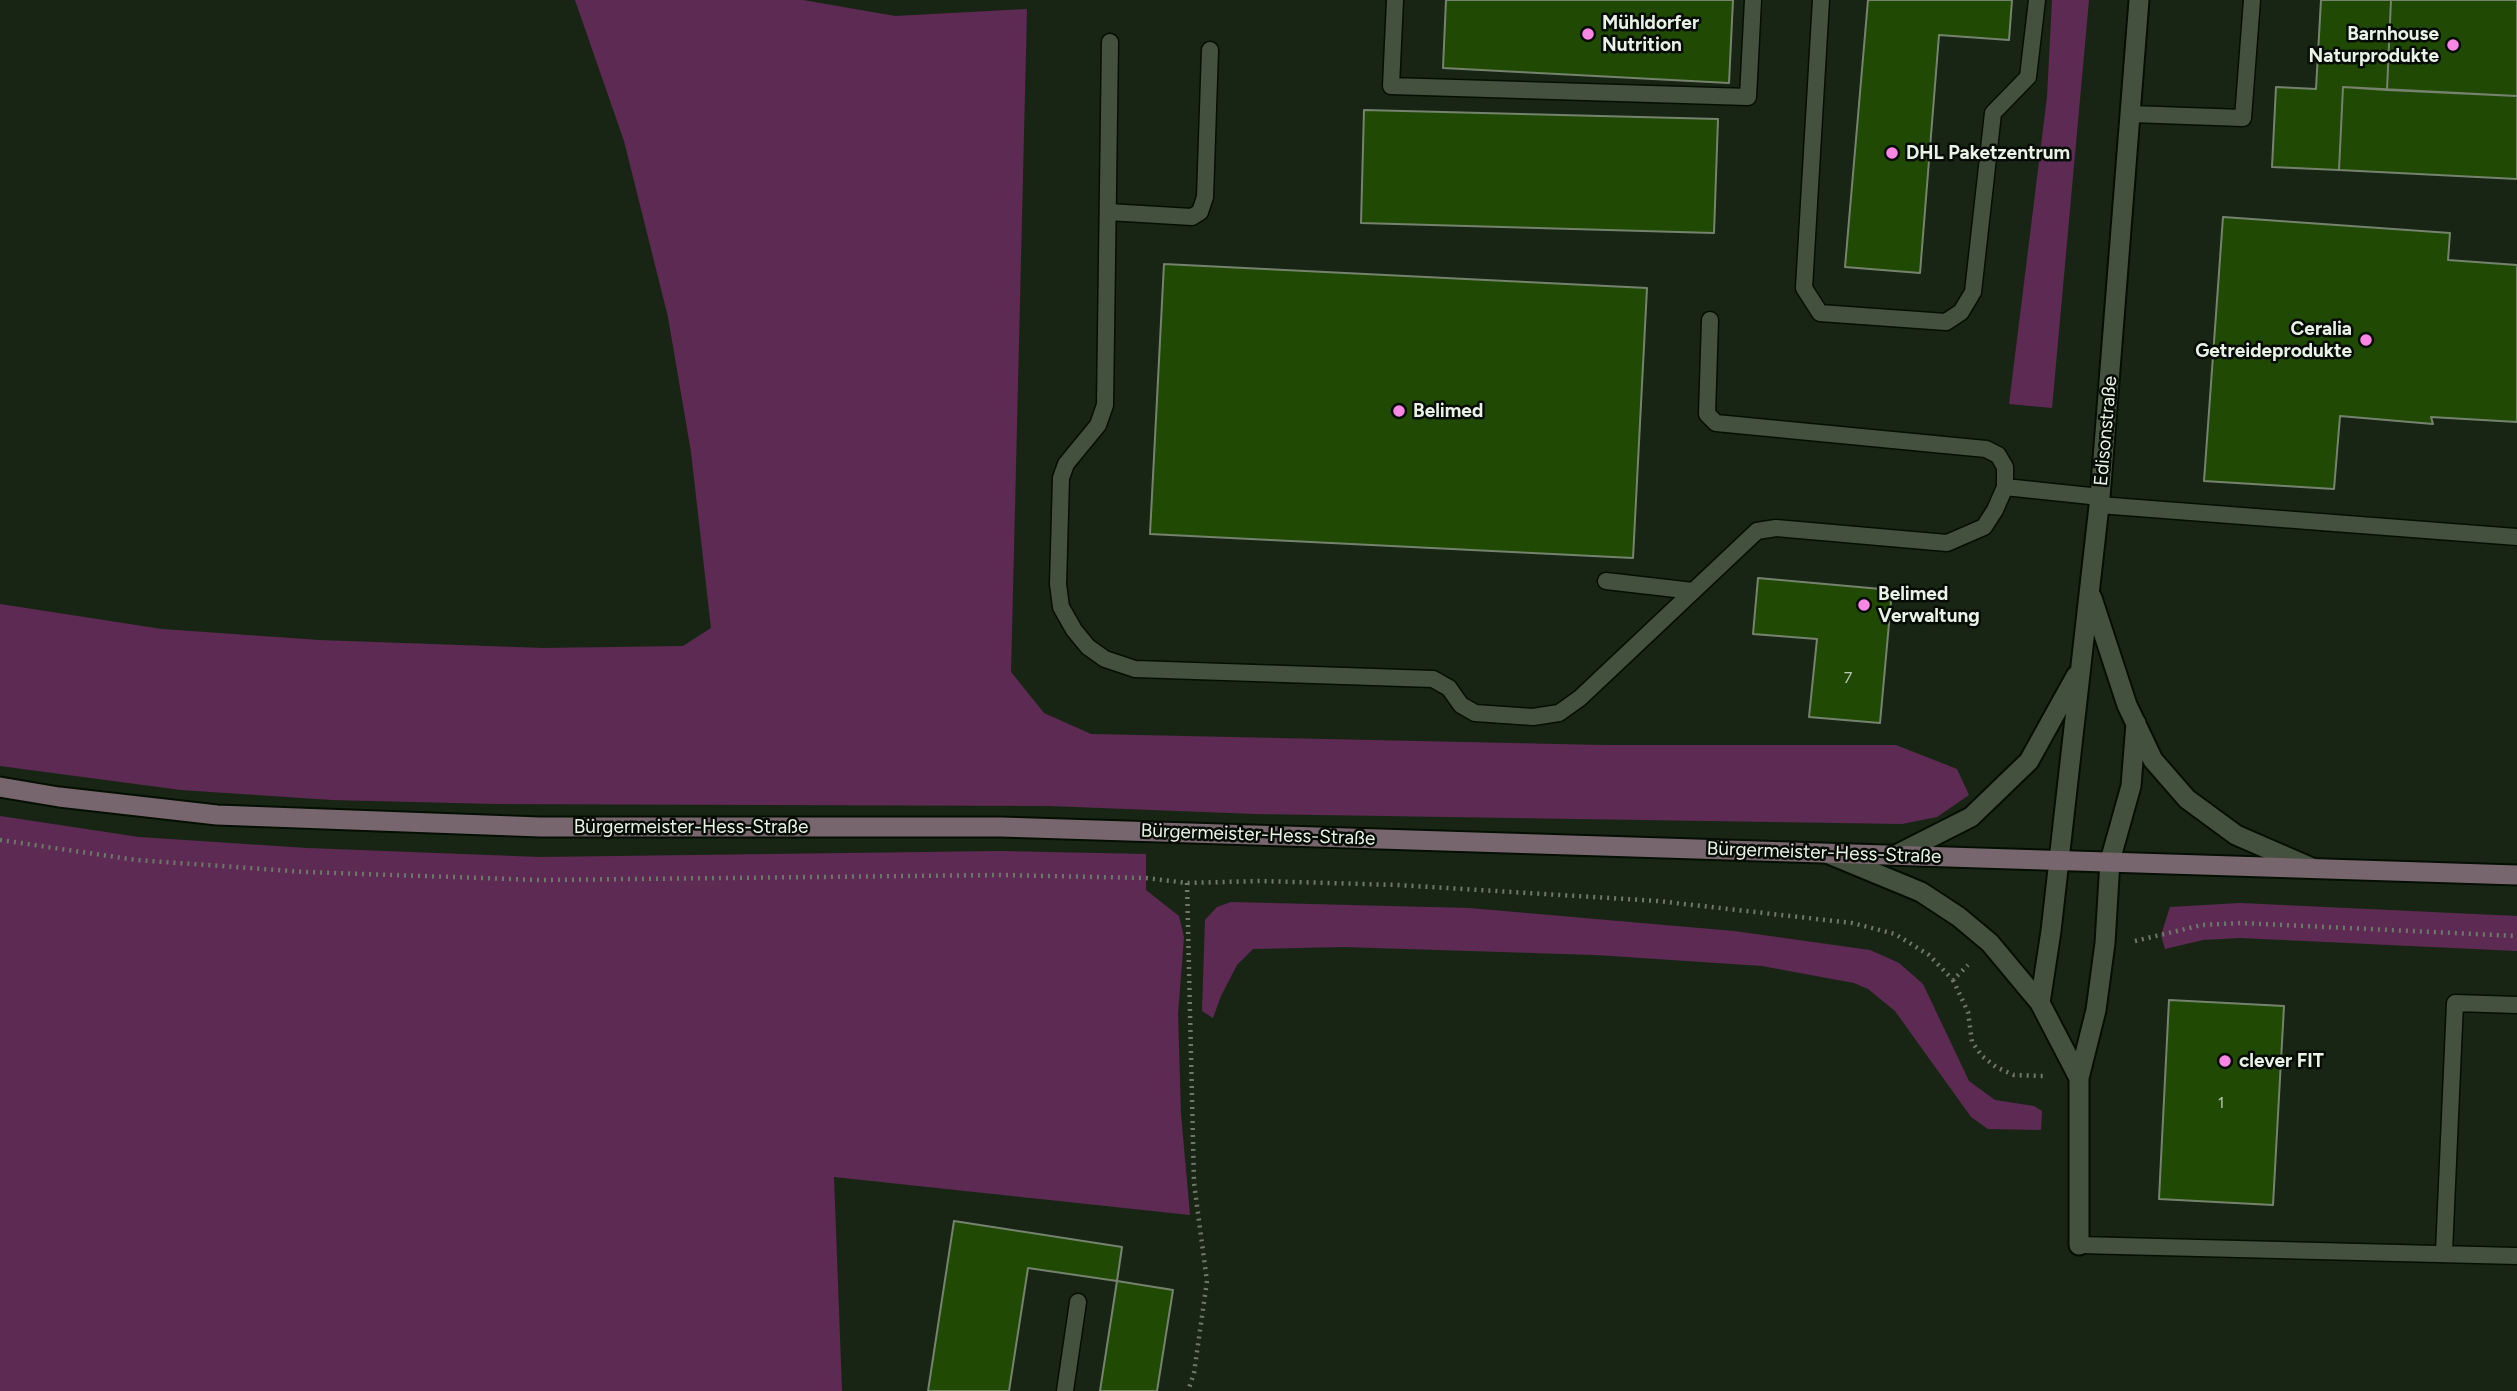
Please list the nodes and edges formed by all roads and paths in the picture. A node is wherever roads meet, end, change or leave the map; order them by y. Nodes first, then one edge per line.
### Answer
1 (1395, 0) edge
2 (1753, 0) edge
3 (1821, 0) edge
4 (2037, 0) edge
5 (2139, 0) edge
6 (2252, 0) edge
7 (1110, 42) dead end
8 (1210, 50) dead end
9 (2131, 114) junction
10 (1108, 212) junction
11 (1710, 320) dead end
12 (2005, 487) junction
13 (2100, 501) junction
14 (2517, 537) edge
15 (1606, 581) dead end
16 (1693, 591) junction
17 (2089, 591) junction
18 (2081, 666) junction
19 (2136, 723) junction
20 (0, 787) edge
21 (0, 840) edge
22 (1828, 853) junction
23 (1896, 855) junction
24 (2059, 860) junction
25 (2110, 861) junction
26 (2312, 868) junction
27 (2517, 875) edge
28 (1188, 883) junction
29 (2517, 936) edge
30 (1990, 943) junction
31 (2105, 943) junction
32 (1953, 980) junction
33 (2040, 1003) junction
34 (2517, 1005) edge
35 (2079, 1079) junction
36 (2079, 1245) joint
37 (2444, 1252) junction
38 (2517, 1256) edge
39 (1078, 1302) dead end
40 (1065, 1391) edge
41 (1188, 1391) edge

1 - 2 lane
3 - 4 lane
5 - 9 street, Edisonstraße
6 - 9 lane
7 - 10 lane
8 - 10 lane
9 - 13 street, Edisonstraße
10 - 16 lane
11 - 12 lane
12 - 13 lane
12 - 16 lane
13 - 14 lane
13 - 17 street, Edisonstraße
15 - 16 lane
17 - 18 street, Edisonstraße
17 - 19 street
18 - 23 street
18 - 24 street, Edisonstraße
19 - 25 street
19 - 26 street
20 - 22 main road, Bürgermeister-Hess-Straße
21 - 28 path
22 - 23 main road, Bürgermeister-Hess-Straße
22 - 30 street
23 - 24 main road, Bürgermeister-Hess-Straße
24 - 25 main road, Bürgermeister-Hess-Straße
24 - 33 street, Edisonstraße
25 - 26 main road, Bürgermeister-Hess-Straße
25 - 31 street
26 - 27 main road, Bürgermeister-Hess-Straße
28 - 32 path
28 - 41 path
29 - 31 path
30 - 32 path
30 - 33 street
31 - 35 street
32 - 35 path
33 - 35 street
34 - 37 lane
35 - 36 street
36 - 37 lane
37 - 38 lane
39 - 40 lane

